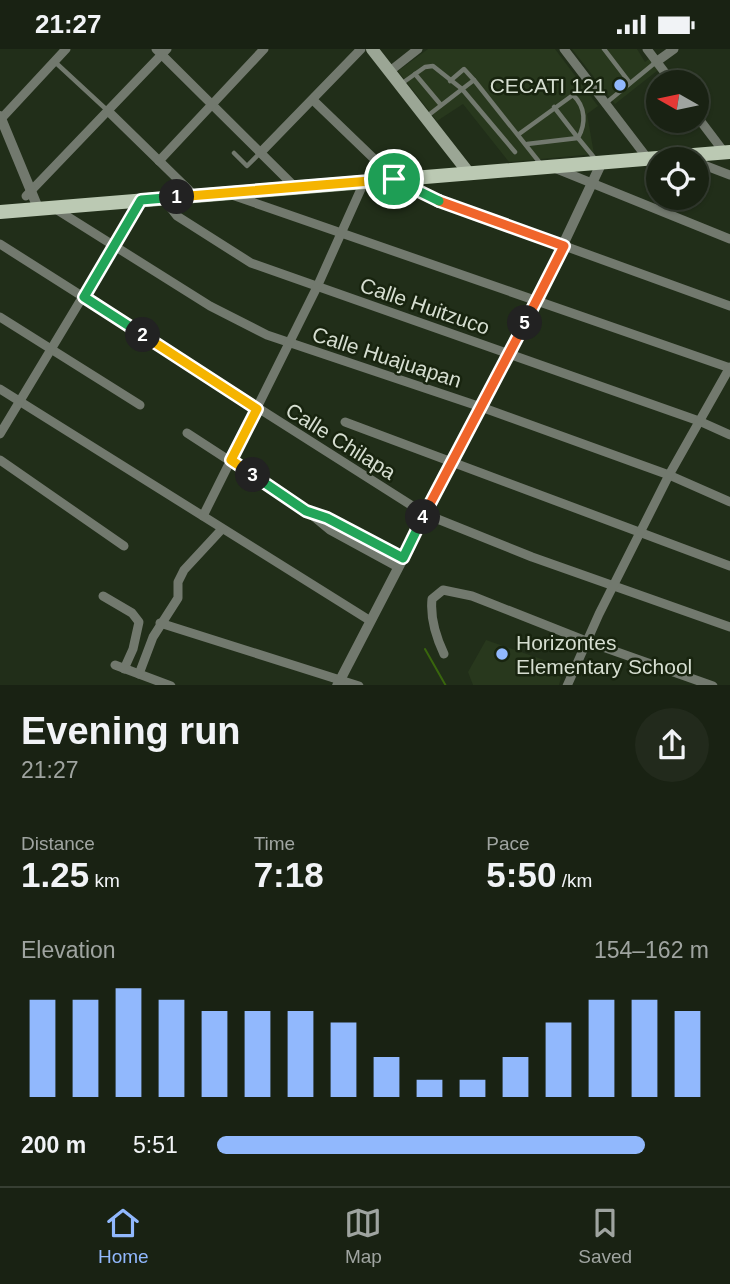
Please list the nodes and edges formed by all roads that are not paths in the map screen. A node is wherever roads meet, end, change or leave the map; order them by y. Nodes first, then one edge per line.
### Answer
1 (66, 49) edge
2 (264, 49) edge
3 (361, 49) edge
4 (372, 49) edge
5 (418, 49) edge
6 (564, 49) edge
7 (604, 49) edge
8 (647, 49) edge
9 (674, 49) edge
10 (162, 51) edge
11 (55, 62) junction
12 (656, 62) junction
13 (662, 70) edge
14 (390, 71) junction
15 (415, 74) junction
16 (474, 80) junction
17 (450, 81) junction
18 (630, 83) junction
19 (400, 85) junction
20 (462, 89) junction
21 (314, 101) junction
22 (605, 103) junction
23 (213, 104) junction
24 (441, 105) junction
25 (554, 107) junction
26 (108, 111) junction
27 (426, 117) junction
28 (1, 119) edge
29 (709, 131) edge
30 (0, 133) edge
31 (519, 134) junction
32 (578, 138) junction
33 (526, 144) junction
34 (262, 151) junction
35 (515, 152) dead end
36 (727, 152) edge
37 (234, 153) dead end
38 (646, 156) edge
39 (709, 156) edge
40 (646, 159) edge
41 (159, 161) junction
42 (601, 164) junction
43 (709, 167) edge
44 (550, 169) junction
45 (468, 173) junction
46 (730, 175) edge
47 (394, 179) junction
48 (365, 180) junction
49 (594, 183) junction
50 (295, 187) junction
51 (224, 193) junction
52 (194, 195) junction
53 (163, 198) junction
54 (141, 200) junction
55 (36, 202) junction
56 (0, 212) edge
57 (342, 232) junction
58 (730, 239) edge
59 (0, 244) edge
60 (115, 245) junction
61 (564, 246) junction
62 (317, 287) junction
63 (84, 297) junction
64 (537, 300) junction
65 (730, 306) edge
66 (0, 317) edge
67 (288, 343) junction
68 (53, 349) junction
69 (509, 354) junction
70 (730, 367) edge
71 (0, 389) edge
72 (20, 402) junction
73 (140, 405) dead end
74 (481, 407) junction
75 (257, 409) junction
76 (699, 421) junction
77 (345, 422) dead end
78 (187, 433) dead end
79 (0, 434) edge
80 (730, 435) edge
81 (0, 460) edge
82 (231, 460) junction
83 (452, 462) junction
84 (669, 475) junction
85 (730, 502) edge
86 (425, 514) junction
87 (203, 516) junction
88 (222, 529) junction
89 (641, 530) junction
90 (124, 546) dead end
91 (400, 562) junction
92 (730, 566) edge
93 (613, 585) junction
94 (103, 596) dead end
95 (369, 620) junction
96 (160, 623) junction
97 (730, 627) edge
98 (586, 641) junction
99 (444, 655) dead end
100 (139, 674) junction
101 (338, 682) edge
102 (171, 685) edge
103 (359, 685) edge
104 (567, 685) edge
105 (713, 685) edge

1 - 11 street
2 - 23 street
3 - 21 street
4 - 14 main road
5 - 14 street
6 - 22 street
7 - 18 lane
8 - 12 street
9 - 12 street
10 - 23 street
10 - 26 street
11 - 26 lane
11 - 28 street
12 - 13 street
12 - 18 lane
14 - 19 main road
15 - 17 lane
15 - 19 lane
15 - 24 lane
16 - 17 lane
16 - 20 lane
16 - 31 lane
17 - 20 lane
18 - 22 lane
19 - 27 main road
20 - 24 lane
20 - 35 lane
21 - 34 street
21 - 47 street
22 - 38 street
23 - 34 street
23 - 41 street
24 - 27 lane
25 - 31 lane
25 - 32 lane
25 - 32 lane
26 - 41 street
26 - 55 street
27 - 45 main road
28 - 55 street
29 - 36 street
30 - 55 street
31 - 33 lane
32 - 33 lane
32 - 42 lane
33 - 44 lane
34 - 37 lane
34 - 50 street
36 - 39 main road
40 - 42 main road
41 - 52 street
42 - 44 main road
42 - 49 street
43 - 46 street
44 - 45 main road
44 - 49 street
45 - 47 main road
47 - 48 main road
47 - 61 street
48 - 50 main road
48 - 57 street
49 - 58 street
49 - 61 street
50 - 51 main road
51 - 52 main road
51 - 57 street
52 - 53 main road
53 - 54 main road
53 - 62 street, Calle Huitzuco
54 - 55 main road
54 - 60 street
55 - 56 main road
55 - 60 street, Calle Huajuapan
57 - 62 street
57 - 64 street
59 - 63 street, Calle Chilapa
60 - 63 street
60 - 67 street, Calle Huajuapan
61 - 64 street
61 - 65 street
62 - 67 street
62 - 69 street, Calle Huitzuco
63 - 68 street
63 - 75 street, Calle Chilapa
64 - 69 street
64 - 70 street
66 - 68 street
67 - 74 street, Calle Huajuapan
67 - 75 street
68 - 72 street
68 - 73 street
69 - 74 street
69 - 76 street, Calle Huitzuco
70 - 76 street
71 - 72 street
72 - 79 street
72 - 87 street
74 - 83 street
74 - 84 street, Calle Huajuapan
75 - 82 street
75 - 86 street, Calle Chilapa
76 - 80 street, Calle Huitzuco
76 - 84 street
77 - 83 street
78 - 82 street
81 - 90 street
82 - 87 street
82 - 91 street
83 - 86 street
83 - 89 street
84 - 85 street, Calle Huajuapan
84 - 89 street
86 - 91 street
86 - 93 street, Calle Chilapa
87 - 88 street
88 - 95 street
88 - 96 street
89 - 92 street
89 - 93 street
91 - 95 street
93 - 97 street, Calle Chilapa
93 - 98 street
94 - 100 street
95 - 101 street
96 - 100 street
96 - 101 street
98 - 99 street
98 - 104 street
98 - 105 street
100 - 102 street
101 - 103 street

